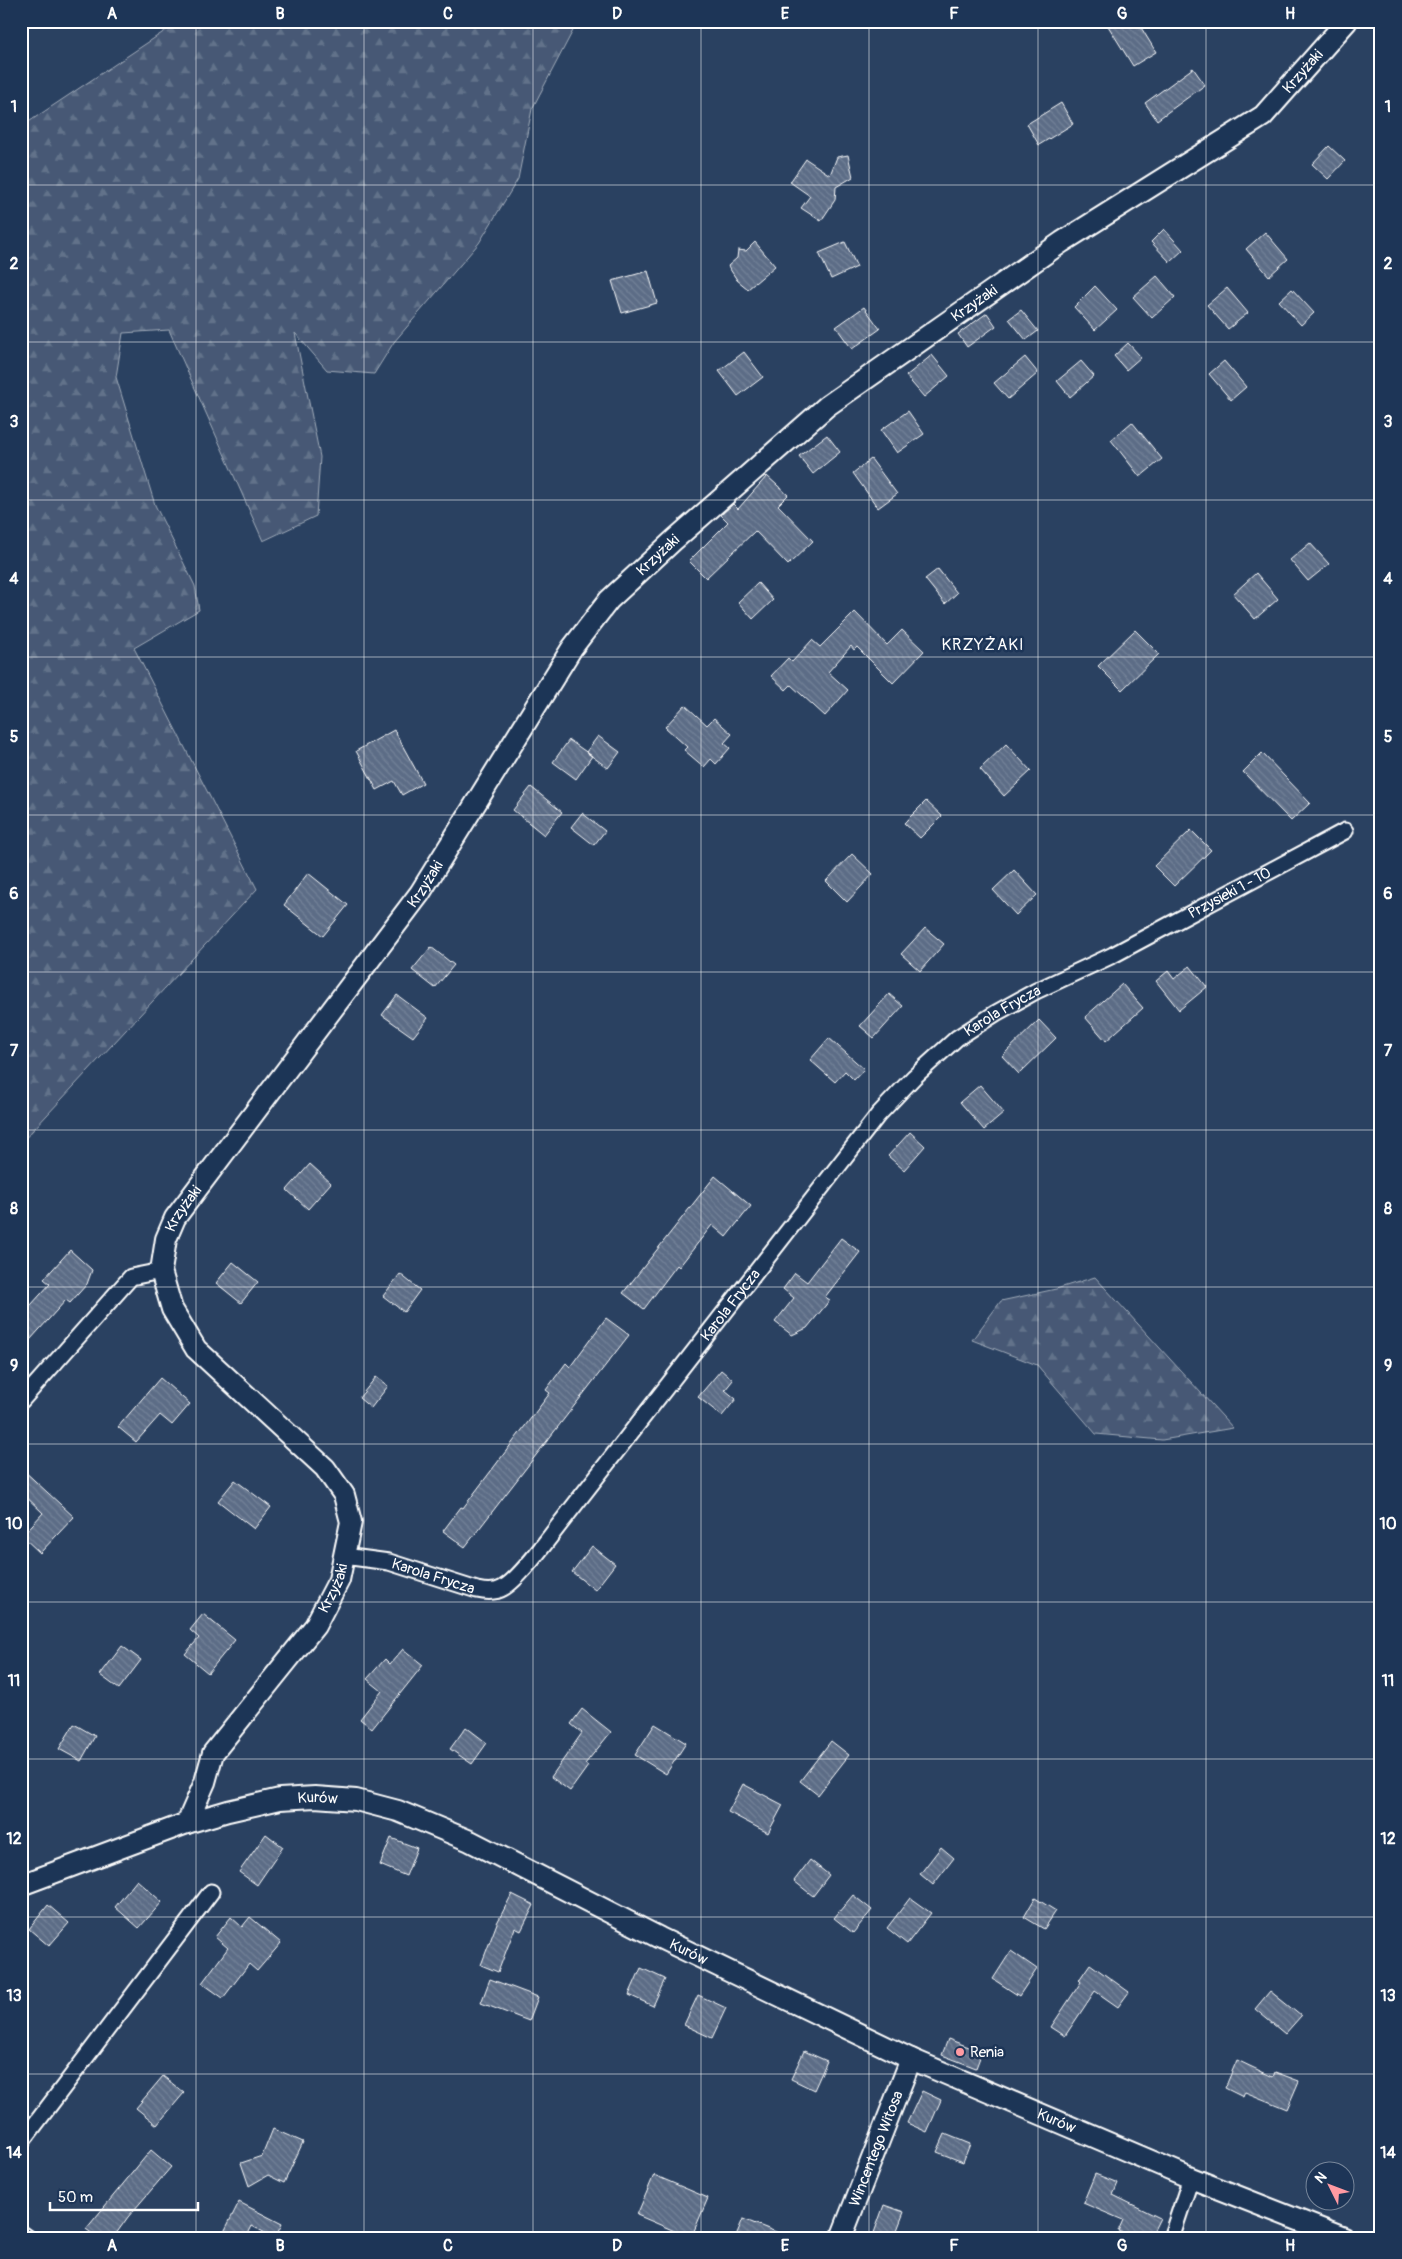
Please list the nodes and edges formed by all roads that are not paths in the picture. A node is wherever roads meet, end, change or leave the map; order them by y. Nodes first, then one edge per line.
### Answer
1 (1346, 21) edge
2 (1345, 831) dead end
3 (1113, 955) joint
4 (161, 1271) junction
5 (21, 1401) edge
6 (344, 1556) junction
7 (205, 1782) junction
8 (228, 1811) junction
9 (186, 1824) junction
10 (21, 1885) edge
11 (211, 1892) dead end
12 (911, 2059) junction
13 (21, 2143) edge
14 (1191, 2178) junction
15 (21, 2233) edge
16 (28, 2238) edge
17 (842, 2238) edge
18 (1171, 2238) edge
19 (1344, 2238) edge

1 - 4 street, Krzyżaki
2 - 3 street, Przysieki 1 - 10
3 - 6 street, Karola Frycza
4 - 5 street
4 - 6 street, Krzyżaki
6 - 7 street, Krzyżaki
7 - 8 street
7 - 9 street, Krzyżaki
8 - 9 street, Kurów
8 - 12 street, Kurów
9 - 10 street, Kurów
11 - 13 street
12 - 14 street, Kurów
12 - 17 street, Wincentego Witosa
14 - 18 street
14 - 19 street, Kurów
15 - 16 street

